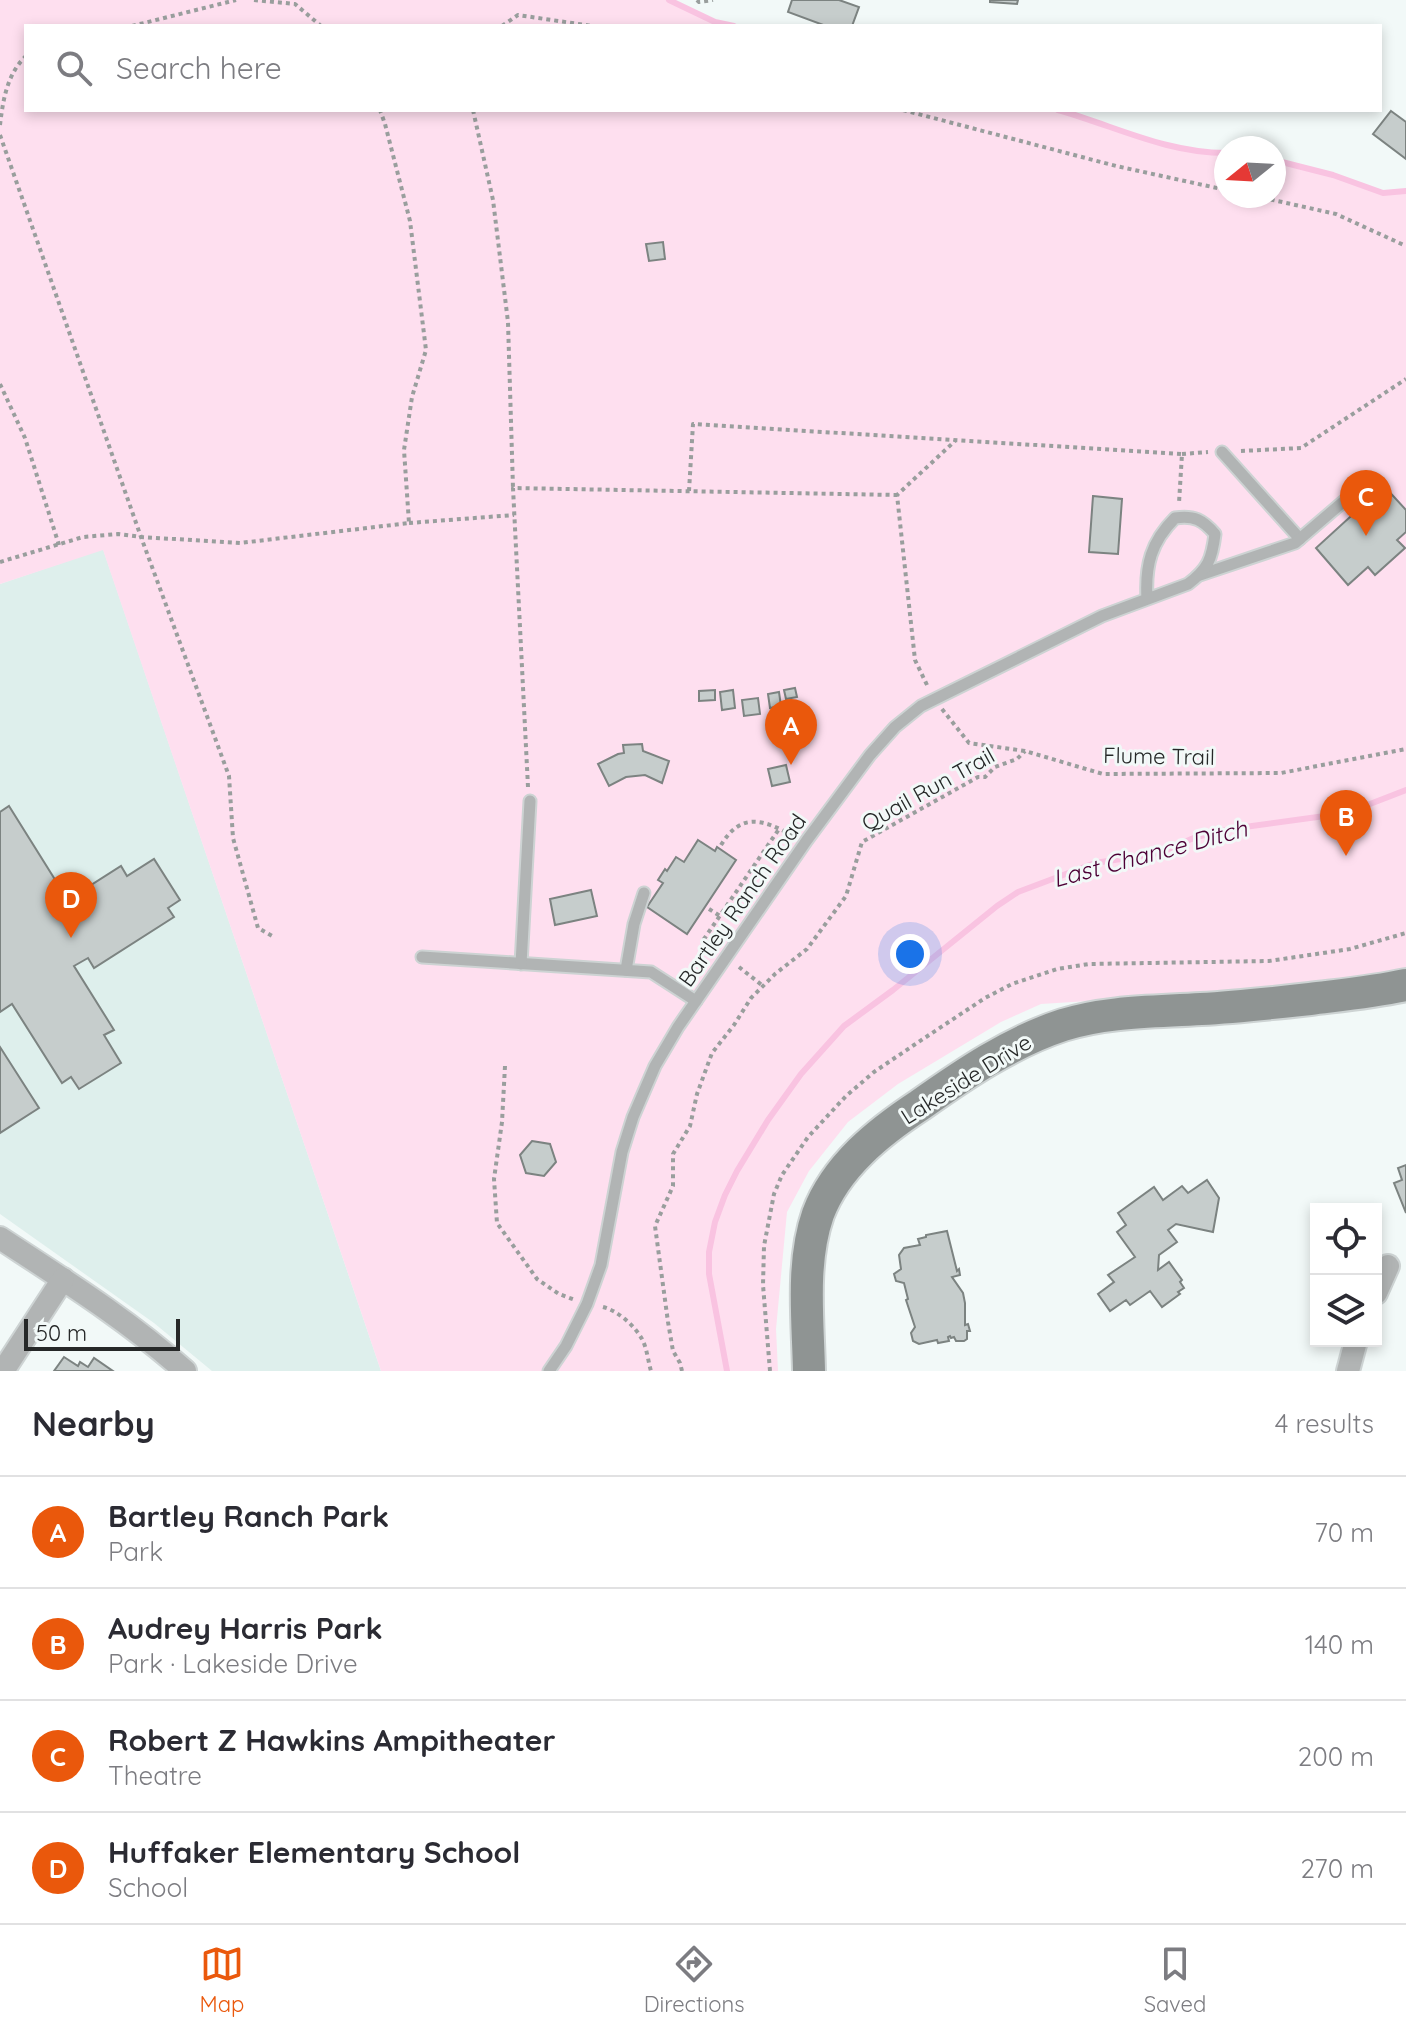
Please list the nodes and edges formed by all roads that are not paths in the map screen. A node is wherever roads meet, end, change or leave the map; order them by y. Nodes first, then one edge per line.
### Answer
1 (1222, 452) road end
2 (1350, 496) dead end
3 (1300, 539) junction
4 (1199, 575) junction
5 (1147, 599) junction
6 (530, 801) road end
7 (644, 893) dead end
8 (422, 957) dead end
9 (521, 964) junction
10 (626, 970) junction
11 (1406, 985) edge
12 (696, 1001) junction
13 (0, 1238) edge
14 (1388, 1266) dead end
15 (63, 1279) junction
16 (1382, 1280) edge
17 (1354, 1347) edge
18 (3, 1371) edge
19 (185, 1371) edge
20 (549, 1371) edge
21 (809, 1371) edge
22 (1348, 1371) edge

1 - 3 lane
2 - 3 lane, Bartley Ranch Road
3 - 4 lane, Bartley Ranch Road
4 - 5 lane, Bartley Ranch Road
4 - 5 lane
5 - 12 lane, Bartley Ranch Road
6 - 9 lane
7 - 10 lane
8 - 9 lane
9 - 10 lane
10 - 12 lane
11 - 21 street, Lakeside Drive
12 - 20 lane, Bartley Ranch Road
13 - 15 street
14 - 16 street
15 - 18 street
15 - 19 street
17 - 22 street

